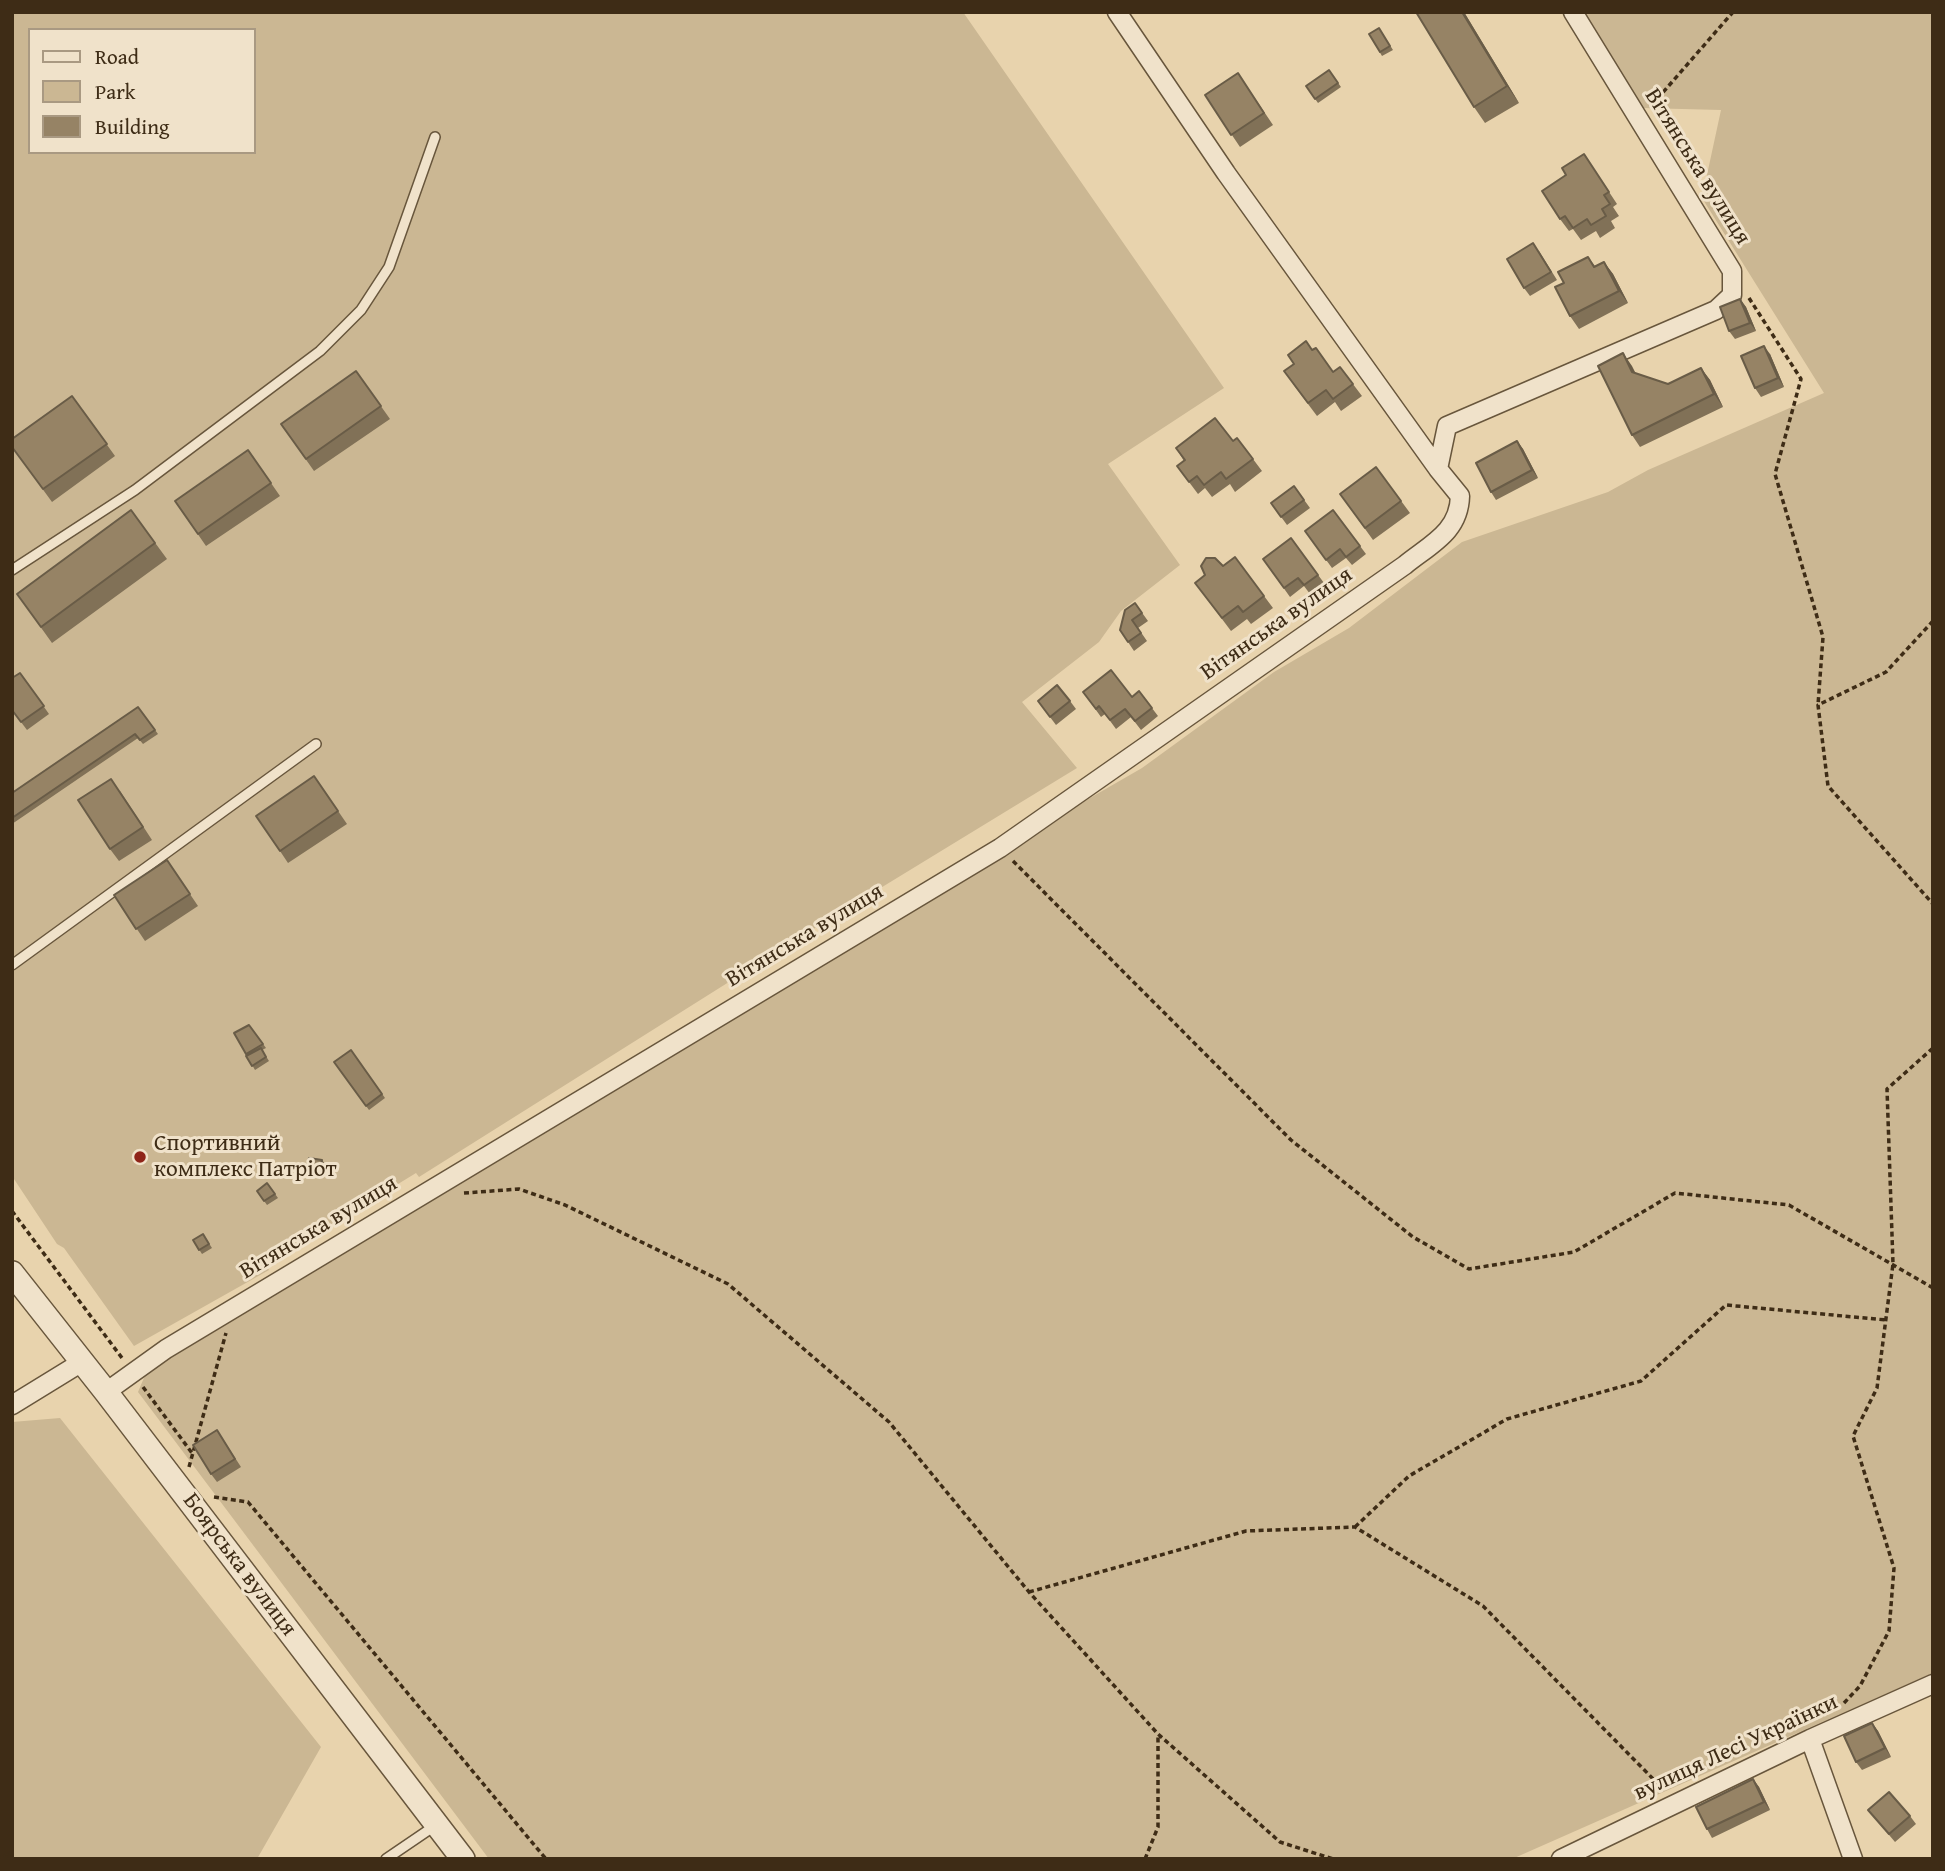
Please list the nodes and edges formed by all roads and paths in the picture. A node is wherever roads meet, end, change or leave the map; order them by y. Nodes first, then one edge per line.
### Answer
1 (1117, 12) edge
2 (1573, 12) edge
3 (1732, 12) edge
4 (1639, 120) junction
5 (435, 137) dead end
6 (1732, 271) junction
7 (1438, 469) junction
8 (12, 570) edge
9 (1933, 621) edge
10 (1818, 705) junction
11 (316, 744) dead end
12 (1000, 848) junction
13 (1933, 904) edge
14 (12, 965) edge
15 (1933, 1048) edge
16 (431, 1189) junction
17 (12, 1211) edge
18 (1893, 1264) junction
19 (12, 1273) edge
20 (1933, 1288) edge
21 (234, 1308) junction
22 (1886, 1320) junction
23 (82, 1362) junction
24 (133, 1373) junction
25 (107, 1392) junction
26 (12, 1405) edge
27 (192, 1453) junction
28 (183, 1492) junction
29 (1355, 1527) junction
30 (1029, 1592) junction
31 (1933, 1684) edge
32 (1836, 1711) dead end
33 (1158, 1734) junction
34 (1810, 1739) junction
35 (1676, 1803) junction
36 (438, 1825) junction
37 (386, 1859) edge
38 (463, 1859) edge
39 (546, 1859) edge
40 (1145, 1859) edge
41 (1333, 1859) edge
42 (1561, 1859) edge
43 (1853, 1859) edge

1 - 7 street, Вітянська вулиця
2 - 4 street, Вітянська вулиця
3 - 4 path
4 - 6 street, Вітянська вулиця
5 - 8 lane
6 - 7 street, Вітянська вулиця
6 - 10 path
7 - 12 street, Вітянська вулиця
9 - 10 path
10 - 13 path
11 - 14 lane
12 - 16 street, Вітянська вулиця
12 - 18 path
15 - 18 path
16 - 21 street, Вітянська вулиця
16 - 30 path
17 - 24 path
18 - 20 path
18 - 22 path
19 - 23 street, Боярська вулиця
21 - 24 street, Вітянська вулиця
21 - 27 path
22 - 29 path
22 - 32 path
23 - 25 street, Боярська вулиця
23 - 26 street
24 - 25 street, Вітянська вулиця
24 - 27 path
25 - 28 street, Боярська вулиця
27 - 28 path
28 - 36 street, Боярська вулиця
28 - 39 path
29 - 30 path
29 - 35 path
30 - 33 path
31 - 34 street, вулиця Лесі Українки
33 - 40 path
33 - 41 path
34 - 35 street, вулиця Лесі Українки
34 - 43 street
35 - 42 street, вулиця Лесі Українки
36 - 37 lane
36 - 38 street, Боярська вулиця

